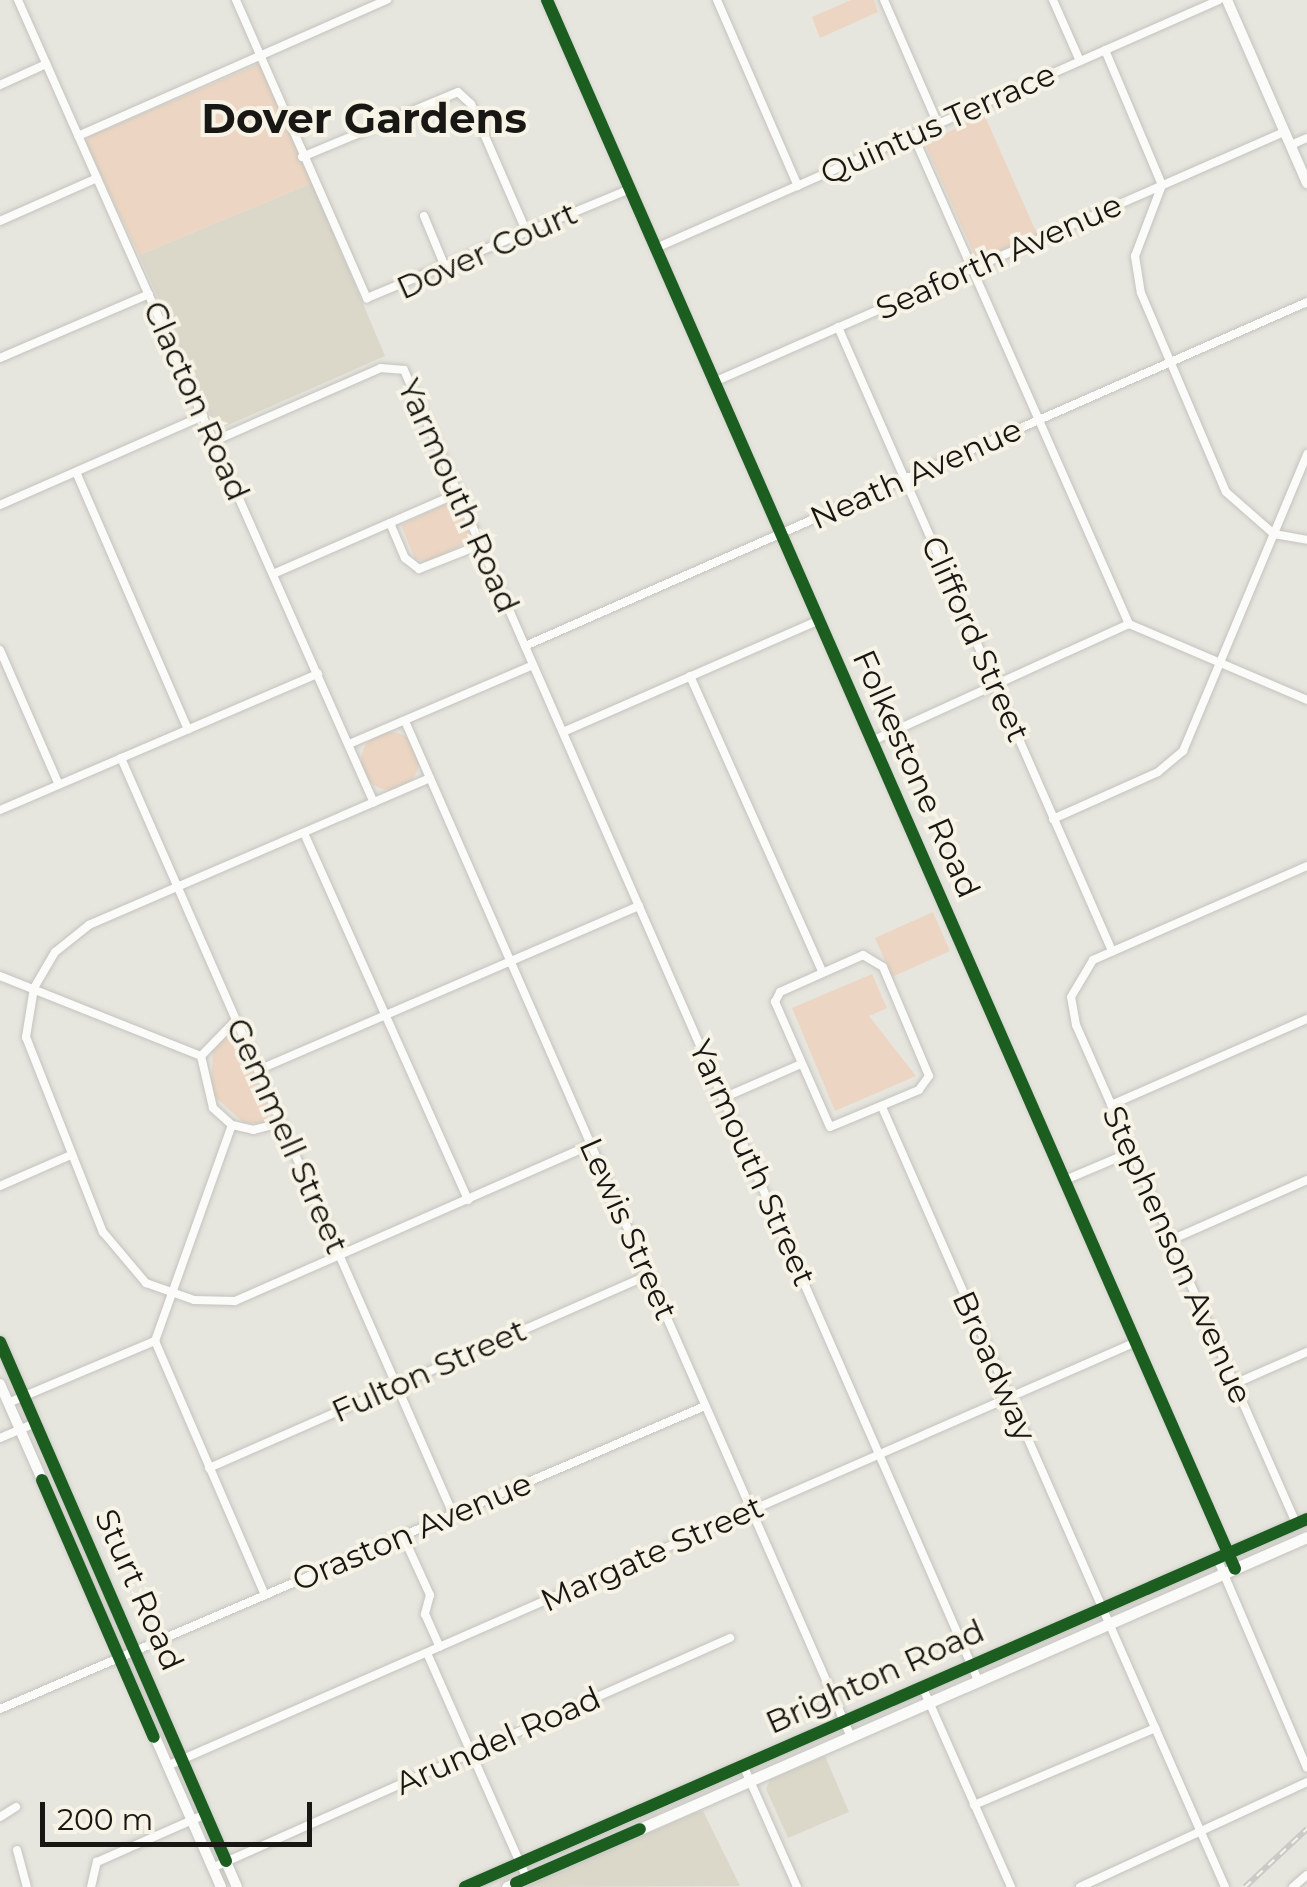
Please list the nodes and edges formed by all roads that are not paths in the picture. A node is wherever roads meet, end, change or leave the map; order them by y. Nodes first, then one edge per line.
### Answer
1 (18, 0) edge
2 (236, 0) edge
3 (386, 0) edge
4 (547, 0) edge
5 (716, 0) edge
6 (884, 0) edge
7 (1054, 0) edge
8 (1223, 0) edge
9 (1105, 50) junction
10 (260, 56) junction
11 (1080, 61) junction
12 (46, 64) junction
13 (0, 85) edge
14 (938, 124) junction
15 (1284, 132) junction
16 (913, 135) junction
17 (78, 136) junction
18 (1307, 138) edge
19 (1290, 146) junction
20 (302, 156) junction
21 (97, 178) junction
22 (1307, 183) edge
23 (1162, 185) junction
24 (798, 186) junction
25 (630, 189) junction
26 (424, 216) dead end
27 (0, 220) edge
28 (527, 233) junction
29 (656, 248) junction
30 (446, 269) junction
31 (971, 269) junction
32 (149, 294) junction
33 (1307, 302) edge
34 (838, 328) junction
35 (0, 358) edge
36 (1170, 362) junction
37 (714, 382) junction
38 (203, 416) junction
39 (1038, 420) junction
40 (214, 441) junction
41 (1307, 454) edge
42 (76, 472) junction
43 (905, 479) junction
44 (458, 493) junction
45 (0, 504) edge
46 (390, 522) junction
47 (781, 533) junction
48 (1274, 534) junction
49 (1307, 540) edge
50 (480, 545) junction
51 (273, 574) junction
52 (819, 620) junction
53 (1129, 624) junction
54 (525, 646) junction
55 (0, 650) edge
56 (533, 665) junction
57 (1220, 666) junction
58 (318, 674) junction
59 (690, 676) junction
60 (995, 686) junction
61 (1307, 700) edge
62 (405, 720) junction
63 (188, 730) junction
64 (563, 732) junction
65 (872, 741) junction
66 (349, 744) junction
67 (121, 758) junction
68 (430, 778) junction
69 (60, 785) junction
70 (374, 803) junction
71 (0, 810) edge
72 (1053, 819) junction
73 (304, 833) junction
74 (1307, 866) edge
75 (178, 888) junction
76 (639, 906) junction
77 (1112, 952) junction
78 (510, 961) junction
79 (823, 973) junction
80 (0, 976) edge
81 (34, 988) junction
82 (385, 1015) junction
83 (1307, 1019) edge
84 (236, 1020) junction
85 (201, 1056) junction
86 (799, 1065) junction
87 (258, 1070) junction
88 (723, 1098) junction
89 (1110, 1105) junction
90 (882, 1108) junction
91 (281, 1122) junction
92 (232, 1125) junction
93 (591, 1146) junction
94 (1131, 1152) junction
95 (71, 1155) junction
96 (1064, 1180) junction
97 (1307, 1180) edge
98 (0, 1186) edge
99 (468, 1200) junction
100 (1171, 1240) junction
101 (340, 1256) junction
102 (648, 1275) junction
103 (171, 1295) junction
104 (154, 1341) junction
105 (0, 1342) edge
106 (1136, 1342) junction
107 (1307, 1352) edge
108 (0, 1384) edge
109 (1234, 1384) junction
110 (397, 1385) junction
111 (24, 1397) junction
112 (1008, 1398) junction
113 (8, 1403) junction
114 (705, 1406) junction
115 (36, 1423) junction
116 (20, 1430) junction
117 (0, 1438) edge
118 (879, 1454) junction
119 (209, 1468) junction
120 (751, 1510) junction
121 (454, 1514) junction
122 (1302, 1521) edge
123 (403, 1536) junction
124 (1307, 1537) edge
125 (1223, 1556) junction
126 (1229, 1572) junction
127 (265, 1595) junction
128 (1102, 1608) junction
129 (1109, 1623) junction
130 (730, 1638) dead end
131 (440, 1647) junction
132 (136, 1651) junction
133 (427, 1653) junction
134 (119, 1658) junction
135 (972, 1664) junction
136 (978, 1680) junction
137 (922, 1686) junction
138 (929, 1703) junction
139 (0, 1708) edge
140 (844, 1721) junction
141 (1155, 1728) junction
142 (850, 1737) junction
143 (471, 1752) junction
144 (183, 1760) junction
145 (743, 1765) junction
146 (167, 1766) junction
147 (1307, 1768) edge
148 (750, 1781) junction
149 (1307, 1782) edge
150 (974, 1805) junction
151 (16, 1807) dead end
152 (206, 1814) junction
153 (0, 1817) edge
154 (192, 1820) junction
155 (1201, 1834) junction
156 (17, 1850) dead end
157 (226, 1861) junction
158 (520, 1863) junction
159 (212, 1868) junction
160 (496, 1874) junction
161 (1307, 1874) edge
162 (527, 1878) junction
163 (90, 1884) edge
164 (28, 1887) edge
165 (77, 1887) edge
166 (221, 1887) edge
167 (237, 1887) edge
168 (465, 1887) edge
169 (504, 1887) edge
170 (797, 1887) edge
171 (1010, 1887) edge
172 (1080, 1887) edge
173 (1224, 1887) edge
174 (1293, 1887) edge

1 - 12 street, Clacton Road
2 - 10 street, Dover Court
3 - 10 street
4 - 25 street, Folkestone Road
5 - 24 street
6 - 14 street
7 - 11 street
8 - 9 street, Quintus Terrace
8 - 15 main road
9 - 11 street, Quintus Terrace
9 - 23 street
10 - 17 street
10 - 20 street, Dover Court
11 - 14 street, Quintus Terrace
12 - 13 street
12 - 17 street, Clacton Road
14 - 16 street, Quintus Terrace
15 - 19 main road
15 - 23 street, Seaforth Avenue
16 - 24 street, Quintus Terrace
16 - 31 street
17 - 21 street, Clacton Road
18 - 19 street
19 - 22 main road
20 - 28 street
20 - 30 street, Dover Court
21 - 27 street
21 - 32 street, Clacton Road
23 - 31 street, Seaforth Avenue
23 - 36 street
24 - 29 street, Quintus Terrace
25 - 28 street, Dover Court
25 - 29 street, Folkestone Road
26 - 30 street
28 - 30 street, Dover Court
29 - 37 street, Folkestone Road
31 - 34 street, Seaforth Avenue
31 - 39 street
32 - 35 street
32 - 38 street, Clacton Road
33 - 36 street, Neath Avenue
34 - 37 street, Seaforth Avenue
34 - 43 street, Clifford Street
36 - 39 street, Neath Avenue
36 - 48 street
37 - 47 street, Folkestone Road
38 - 40 street, Clacton Road
38 - 42 street
39 - 43 street, Neath Avenue
39 - 53 street
40 - 44 street, Yarmouth Road
40 - 51 street, Clacton Road
41 - 48 street
42 - 45 street
42 - 63 street
43 - 47 street, Neath Avenue
43 - 60 street, Clifford Street
44 - 46 street
44 - 50 street, Yarmouth Road
46 - 50 street
46 - 51 street
47 - 52 street, Folkestone Road
47 - 54 street, Neath Avenue
48 - 49 street
48 - 57 street
50 - 54 street, Yarmouth Road
51 - 58 street, Clacton Road
52 - 59 street
52 - 65 street, Folkestone Road
53 - 57 street
53 - 60 street
54 - 56 street, Yarmouth Street
55 - 69 street
56 - 62 street
56 - 64 street, Yarmouth Street
57 - 61 street
57 - 72 street
58 - 63 street
58 - 66 street, Clacton Road
59 - 64 street
59 - 79 street
60 - 65 street
60 - 72 street, Clifford Street
62 - 66 street
62 - 68 street, Lewis Street
63 - 67 street
64 - 76 street, Yarmouth Street
65 - 96 street, Folkestone Road
66 - 70 street, Clacton Road
67 - 69 street
67 - 75 street, Gemmell Street
68 - 70 street
68 - 78 street, Lewis Street
69 - 71 street
70 - 73 street
72 - 77 street, Clifford Street
73 - 75 street
73 - 82 street
74 - 77 street
75 - 81 street
75 - 84 street, Gemmell Street
76 - 78 street
76 - 88 street, Yarmouth Street
77 - 89 street, Stephenson Avenue
78 - 82 street
78 - 93 street, Lewis Street
79 - 86 street
79 - 90 street
80 - 81 street
81 - 85 street
81 - 95 street
82 - 87 street
82 - 99 street
83 - 89 street
84 - 85 street
84 - 87 street, Gemmell Street
85 - 92 street
86 - 88 street
86 - 90 street
87 - 91 street, Gemmell Street
88 - 118 street, Yarmouth Street
89 - 94 street, Stephenson Avenue
90 - 112 street, Broadway
91 - 92 street
91 - 101 street, Gemmell Street
92 - 103 street
93 - 99 street
93 - 102 street, Lewis Street
94 - 96 street
94 - 100 street, Stephenson Avenue
95 - 98 street
95 - 103 street
96 - 106 street, Folkestone Road
97 - 100 street
99 - 101 street
100 - 109 street, Stephenson Avenue
101 - 103 street
101 - 110 street, Gemmell Street
102 - 110 street, Fulton Street
102 - 114 street, Lewis Street
103 - 104 street
104 - 111 street
104 - 119 street
105 - 111 main road, Sturt Road
106 - 112 street, Margate Street
106 - 125 street, Folkestone Road
107 - 109 street
108 - 113 main road, Sturt Road
109 - 122 street, Stephenson Avenue
110 - 119 street, Fulton Street
110 - 121 street, Gemmell Street
111 - 113 street
111 - 115 main road, Sturt Road
112 - 118 street, Margate Street
112 - 128 street, Broadway
113 - 116 main road, Sturt Road
114 - 120 street, Lewis Street
114 - 121 street, Oraston Avenue
115 - 116 street
115 - 132 main road, Sturt Road
116 - 117 street
116 - 134 main road, Sturt Road
118 - 120 street, Margate Street
118 - 135 street, Yarmouth Street
119 - 127 street
120 - 131 street, Margate Street
120 - 140 street, Lewis Street
121 - 123 street, Oraston Avenue
122 - 125 main road, Brighton Road
123 - 127 street, Oraston Avenue
123 - 131 street
124 - 126 main road, Brighton Road
125 - 126 street, Folkestone Road
125 - 128 main road, Brighton Road
126 - 129 main road, Brighton Road
126 - 147 street, Folkestone Road
127 - 132 street, Oraston Avenue
128 - 129 street, Broadway
128 - 135 main road, Brighton Road
129 - 136 main road, Brighton Road
129 - 141 street, Broadway
130 - 143 street, Arundel Road
131 - 133 street, Margate Street
132 - 134 street, Oraston Avenue
132 - 144 main road, Sturt Road
133 - 143 street
133 - 144 street, Margate Street
134 - 139 street, Oraston Avenue
134 - 146 main road, Sturt Road
135 - 136 street, Yarmouth Street
135 - 137 main road, Brighton Road
136 - 138 main road, Brighton Road
137 - 138 street
137 - 140 main road, Brighton Road
138 - 142 main road, Brighton Road
138 - 150 street
140 - 142 street, Lewis Street
140 - 145 main road, Brighton Road
141 - 150 street
141 - 155 street, Broadway
142 - 148 main road, Brighton Road
143 - 157 street, Arundel Road
143 - 158 street
144 - 146 street, Margate Street
144 - 152 main road, Sturt Road
145 - 148 street
145 - 158 main road, Brighton Road
146 - 154 main road, Sturt Road
148 - 162 main road, Brighton Road
148 - 170 street
149 - 155 street
150 - 171 street
151 - 153 street
152 - 154 street
152 - 157 main road, Sturt Road
154 - 159 main road, Sturt Road
154 - 163 street
155 - 172 street
155 - 173 street, Broadway
156 - 164 street
157 - 159 street, Arundel Road
157 - 167 main road, Sturt Road
158 - 160 main road, Brighton Road
158 - 162 street
159 - 166 main road, Sturt Road
160 - 168 main road, Brighton Road
160 - 169 street
161 - 174 street
162 - 169 main road, Brighton Road
163 - 165 street

